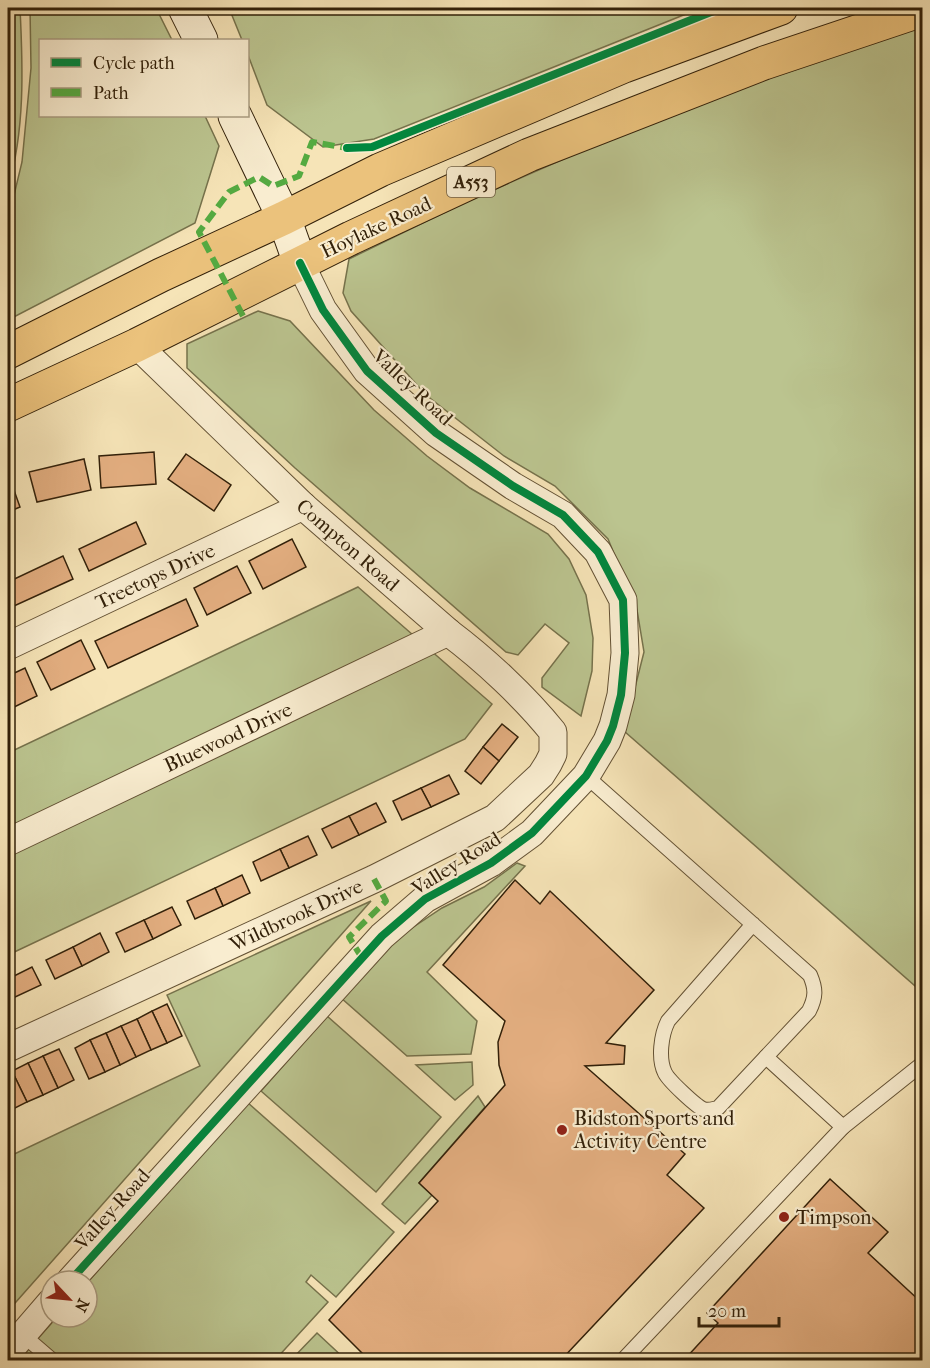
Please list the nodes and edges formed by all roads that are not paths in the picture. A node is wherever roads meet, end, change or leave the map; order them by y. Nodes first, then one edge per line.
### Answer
1 (185, 8) edge
2 (781, 8) edge
3 (922, 10) edge
4 (200, 39) edge
5 (235, 117) edge
6 (284, 218) junction
7 (300, 263) junction
8 (137, 345) junction
9 (8, 352) edge
10 (8, 405) edge
11 (303, 506) junction
12 (448, 632) junction
13 (8, 646) edge
14 (554, 745) joint
15 (586, 776) junction
16 (8, 842) edge
17 (753, 924) junction
18 (8, 1048) edge
19 (766, 1057) junction
20 (922, 1064) edge
21 (843, 1127) junction
22 (81, 1269) edge
23 (39, 1316) edge
24 (15, 1343) edge
25 (52, 1360) edge
26 (622, 1360) edge

1 - 4 main road
2 - 6 main road, A553
3 - 7 main road, Hoylake Road / A553
5 - 6 main road
6 - 7 main road
6 - 9 main road, A553
7 - 8 main road, Hoylake Road / A553
7 - 15 street, Valley Road
8 - 10 main road, Hoylake Road / A553
8 - 11 street, Compton Road
11 - 12 street, Compton Road
11 - 13 street, Treetops Drive
12 - 14 street, Compton Road
12 - 16 street, Bluewood Drive
14 - 18 street, Wildbrook Drive
15 - 17 lane
15 - 22 street, Valley Road
17 - 19 lane
17 - 19 lane
19 - 21 lane
20 - 21 lane
21 - 26 lane
23 - 24 street
24 - 25 lane

